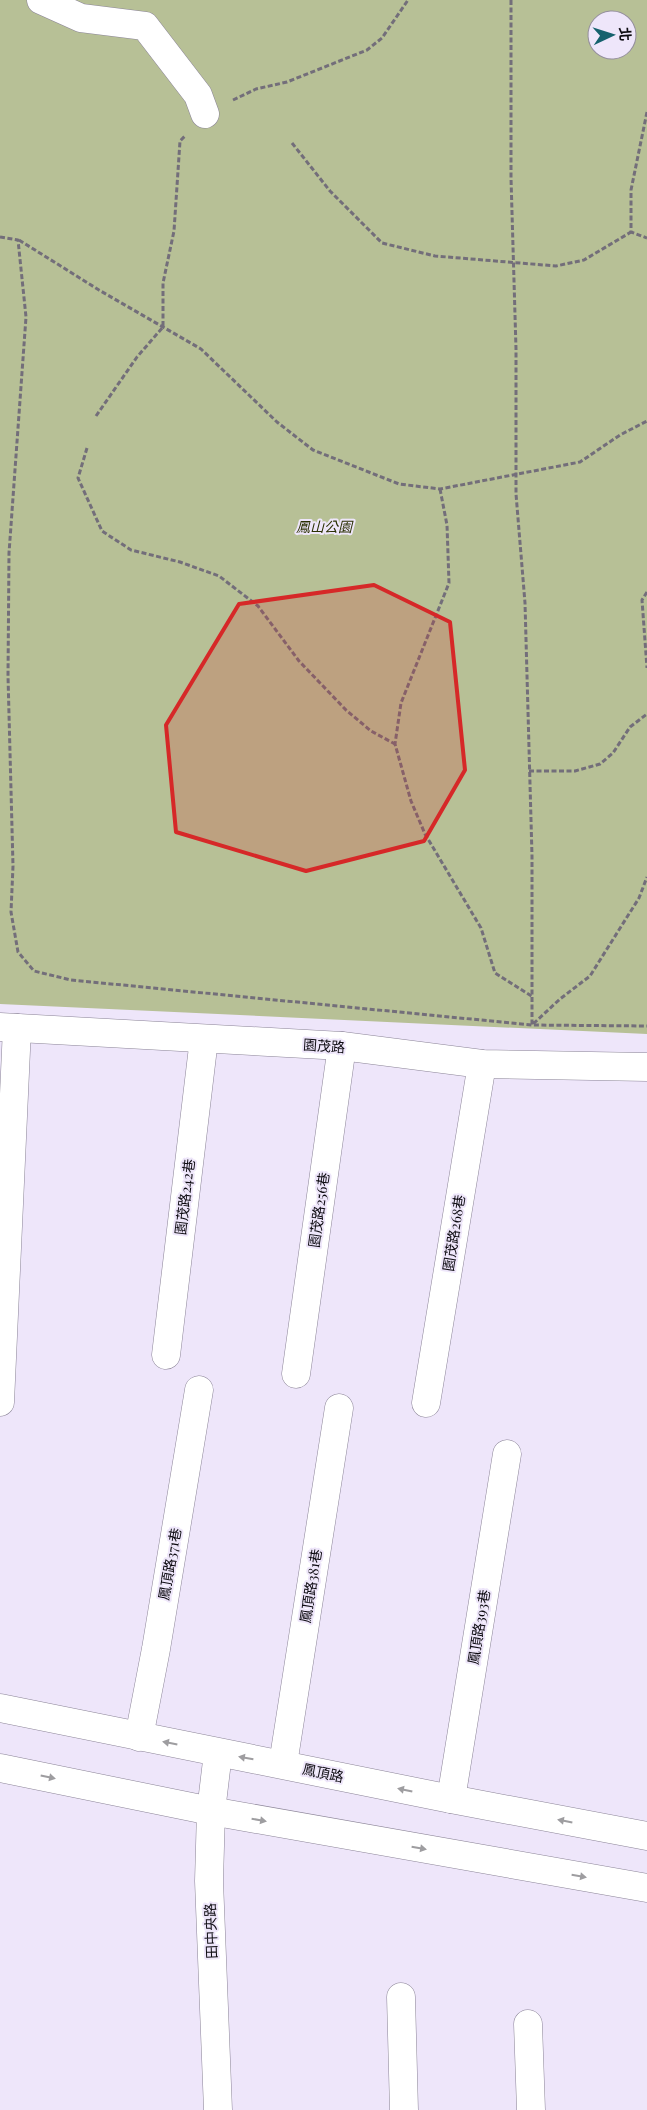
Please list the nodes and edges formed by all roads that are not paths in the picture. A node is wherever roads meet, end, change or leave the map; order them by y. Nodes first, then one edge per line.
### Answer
1 (41, 0) edge
2 (205, 114) road end
3 (8, 1028) edge
4 (204, 1039) junction
5 (342, 1046) junction
6 (482, 1064) junction
7 (647, 1067) edge
8 (166, 1355) dead end
9 (296, 1374) dead end
10 (199, 1390) dead end
11 (0, 1402) edge
12 (426, 1403) dead end
13 (339, 1408) dead end
14 (508, 1454) dead end
15 (0, 1708) edge
16 (139, 1737) junction
17 (218, 1752) junction
18 (282, 1764) junction
19 (0, 1768) edge
20 (451, 1799) junction
21 (211, 1811) junction
22 (647, 1836) edge
23 (647, 1888) edge
24 (401, 1997) dead end
25 (528, 2024) dead end
26 (218, 2110) edge
27 (404, 2110) edge
28 (531, 2110) edge

1 - 2 street
3 - 4 street, 園茂路
3 - 11 street
4 - 5 street, 園茂路
4 - 8 street, 園茂路242巷
5 - 6 street, 園茂路
5 - 9 street, 園茂路256巷
6 - 7 street, 園茂路
6 - 12 street, 園茂路268巷
10 - 16 street, 鳳頂路371巷
13 - 18 street, 鳳頂路381巷
14 - 20 street, 鳳頂路393巷
15 - 16 street, 鳳頂路
17 -> 16 street, 鳳頂路
18 -> 17 street, 鳳頂路
17 - 21 street, 田中央路
20 -> 18 street, 鳳頂路
19 -> 21 street
22 -> 20 street, 鳳頂路
21 -> 23 street
21 - 26 street, 田中央路
24 - 27 street
25 - 28 street

